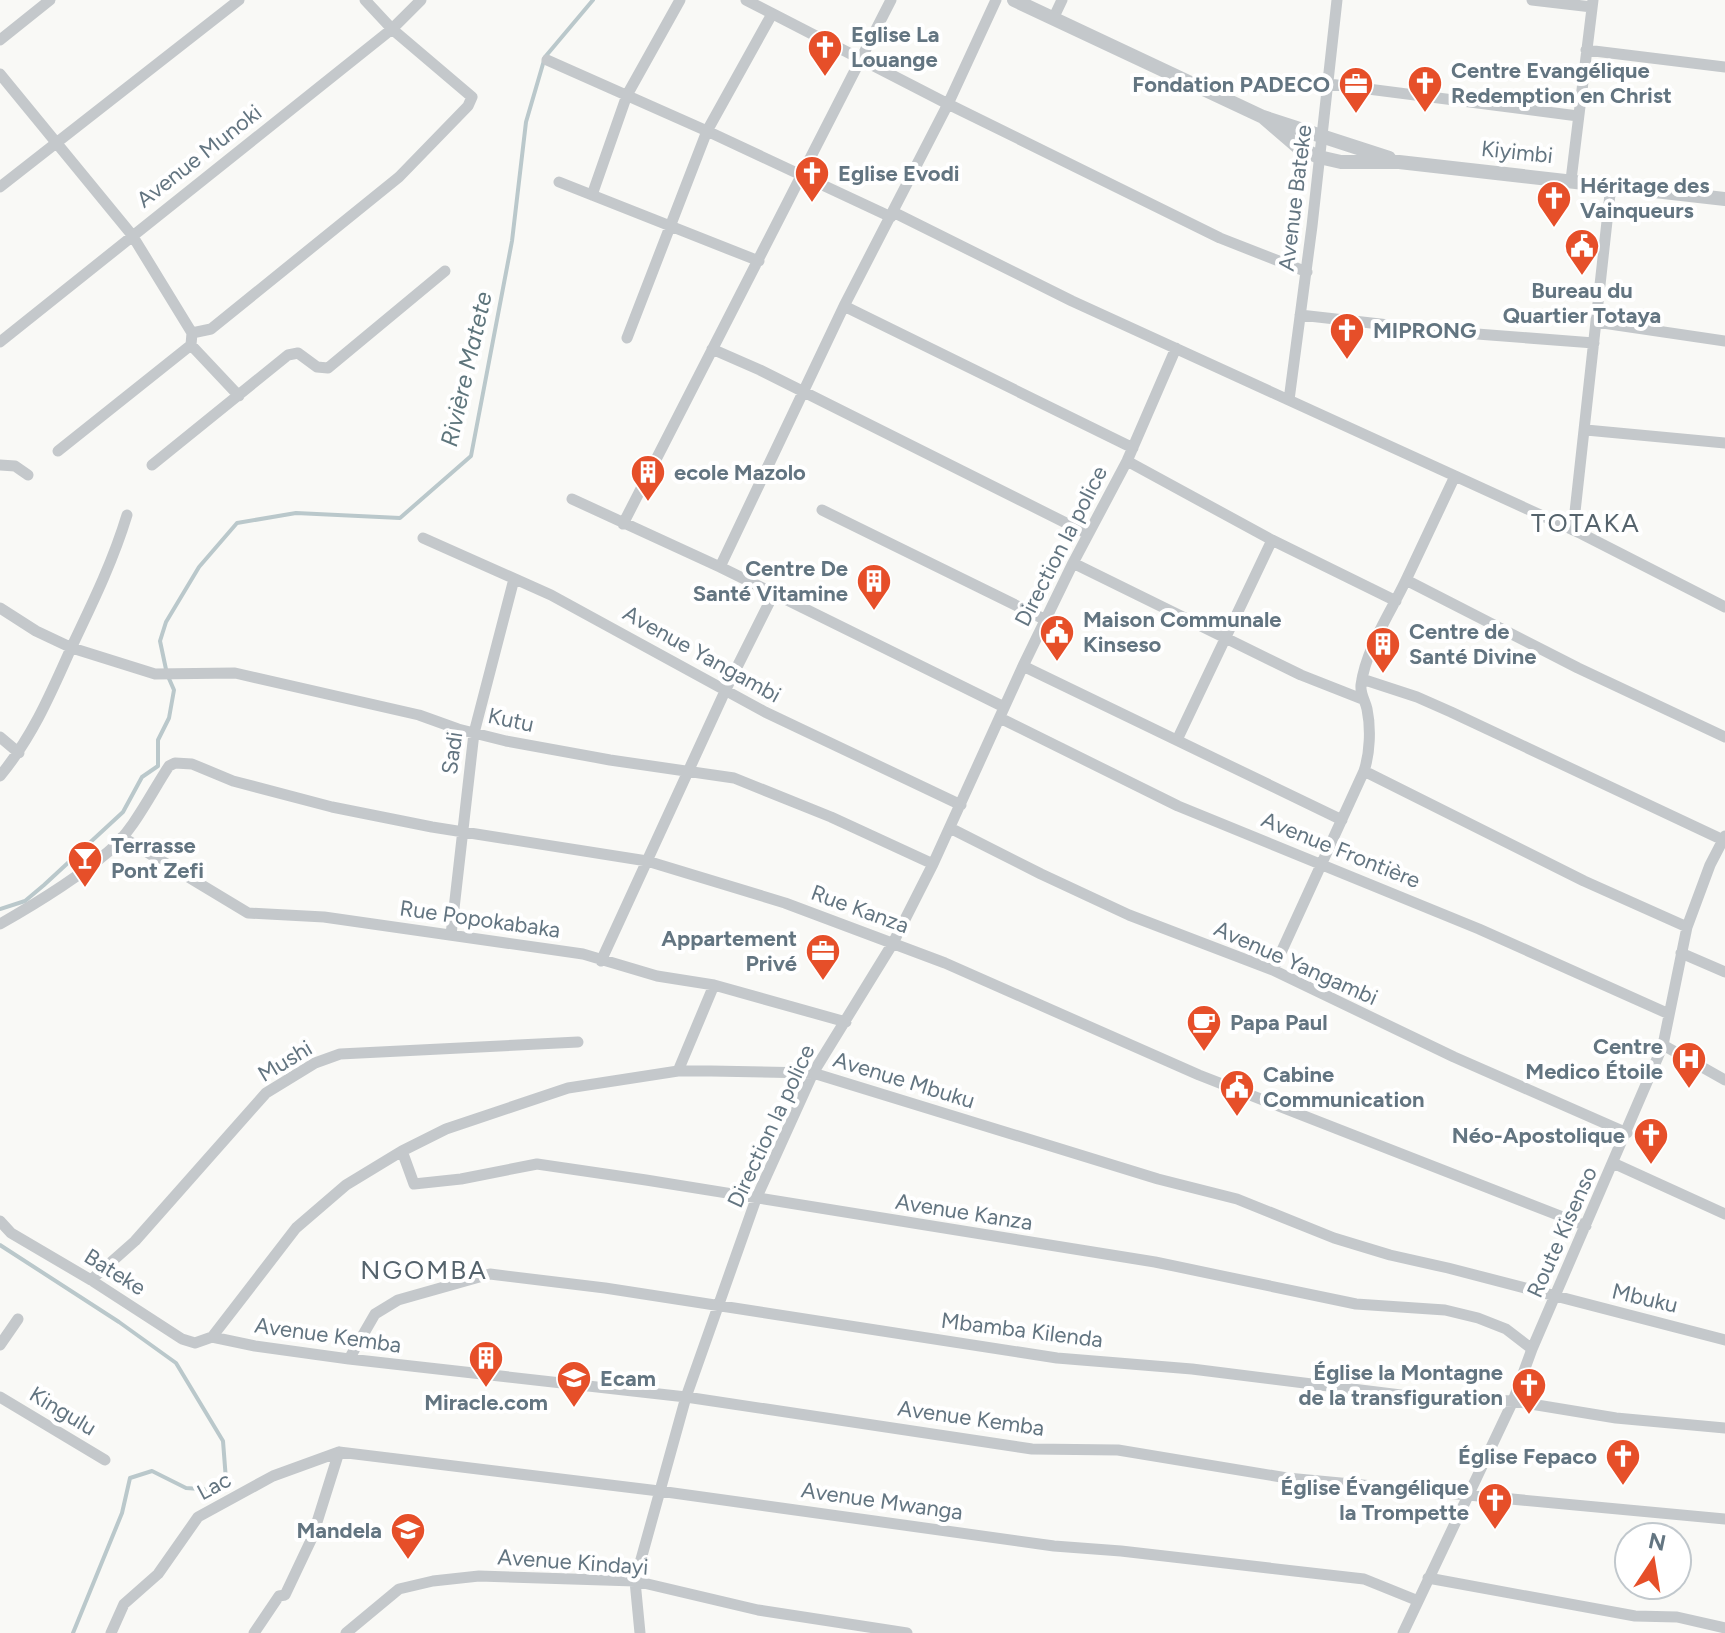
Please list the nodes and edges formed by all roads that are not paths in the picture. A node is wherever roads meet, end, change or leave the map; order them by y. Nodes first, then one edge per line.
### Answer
1 (50, 0) edge
2 (239, 0) edge
3 (365, 0) edge
4 (421, 0) edge
5 (680, 0) edge
6 (746, 0) edge
7 (891, 0) edge
8 (996, 0) edge
9 (1014, 0) edge
10 (1062, 0) edge
11 (1337, 0) edge
12 (1532, 0) edge
13 (1592, 4) edge
14 (772, 14) junction
15 (1053, 19) junction
16 (392, 29) junction
17 (0, 40) edge
18 (1586, 50) junction
19 (860, 59) junction
20 (547, 60) dead end
21 (1725, 67) edge
22 (0, 74) edge
23 (1329, 84) junction
24 (627, 95) junction
25 (948, 104) junction
26 (1578, 116) junction
27 (1263, 117) junction
28 (707, 131) junction
29 (1322, 136) junction
30 (56, 143) junction
31 (1319, 157) junction
32 (1399, 162) junction
33 (799, 175) junction
34 (1571, 180) junction
35 (559, 182) dead end
36 (1611, 185) junction
37 (0, 187) edge
38 (592, 195) junction
39 (1725, 199) edge
40 (892, 215) junction
41 (672, 228) junction
42 (132, 235) junction
43 (759, 261) junction
44 (445, 271) dead end
45 (1307, 272) junction
46 (844, 306) junction
47 (1300, 315) junction
48 (1596, 322) junction
49 (627, 338) dead end
50 (192, 339) junction
51 (1725, 341) edge
52 (0, 342) edge
53 (1594, 343) junction
54 (1176, 348) junction
55 (712, 349) junction
56 (802, 393) junction
57 (239, 396) junction
58 (1289, 400) junction
59 (1586, 430) junction
60 (1725, 443) edge
61 (1133, 448) junction
62 (58, 451) dead end
63 (1127, 461) junction
64 (0, 465) edge
65 (152, 465) dead end
66 (28, 475) dead end
67 (1455, 476) junction
68 (572, 499) dead end
69 (822, 510) dead end
70 (127, 515) dead end
71 (623, 524) junction
72 (1573, 530) junction
73 (1088, 534) junction
74 (423, 538) dead end
75 (1272, 540) junction
76 (1073, 563) junction
77 (720, 567) junction
78 (514, 579) junction
79 (1406, 580) junction
80 (774, 593) junction
81 (1396, 601) junction
82 (1725, 607) edge
83 (0, 608) edge
84 (1046, 620) junction
85 (1224, 638) junction
86 (72, 648) junction
87 (1023, 666) junction
88 (1362, 679) junction
89 (726, 689) junction
90 (1362, 699) junction
91 (1002, 712) junction
92 (474, 733) junction
93 (0, 737) edge
94 (1725, 737) edge
95 (1177, 740) junction
96 (19, 753) junction
97 (689, 770) junction
98 (1364, 771) junction
99 (0, 776) edge
100 (961, 805) junction
101 (1342, 820) junction
102 (950, 828) junction
103 (463, 831) junction
104 (122, 837) junction
105 (1724, 838) edge
106 (647, 861) junction
107 (1322, 863) junction
108 (933, 864) junction
109 (0, 924) edge
110 (1687, 927) junction
111 (451, 935) junction
112 (893, 943) junction
113 (1681, 953) junction
114 (601, 961) junction
115 (1273, 970) junction
116 (1725, 972) edge
117 (714, 985) junction
118 (1669, 1014) junction
119 (846, 1022) junction
120 (578, 1042) dead end
121 (1663, 1045) junction
122 (678, 1071) junction
123 (813, 1073) junction
124 (1725, 1080) edge
125 (1627, 1133) junction
126 (402, 1151) junction
127 (1613, 1163) junction
128 (756, 1199) junction
129 (1725, 1214) edge
130 (0, 1221) edge
131 (1586, 1226) junction
132 (91, 1280) junction
133 (1555, 1297) junction
134 (719, 1306) junction
135 (18, 1319) dead end
136 (212, 1337) junction
137 (1725, 1340) edge
138 (0, 1345) edge
139 (1532, 1349) junction
140 (349, 1359) junction
141 (0, 1397) edge
142 (686, 1397) junction
143 (1513, 1401) junction
144 (1725, 1428) edge
145 (339, 1452) junction
146 (105, 1460) dead end
147 (659, 1491) junction
148 (1467, 1496) junction
149 (1725, 1519) edge
150 (1428, 1578) junction
151 (635, 1581) junction
152 (1416, 1600) junction
153 (1725, 1628) edge
154 (111, 1633) edge
155 (254, 1633) edge
156 (346, 1633) edge
157 (640, 1633) edge
158 (907, 1633) edge
159 (1403, 1633) edge

1 - 17 street
2 - 30 street
3 - 16 street
4 - 16 street, Avenue Munoki
5 - 24 street
6 - 14 street
7 - 19 street
8 - 25 street
9 - 15 street
10 - 15 street
11 - 23 street, Avenue Bateke
12 - 13 street
13 - 18 street
14 - 19 street
14 - 28 street
15 - 27 street
16 - 42 street, Avenue Munoki
16 - 50 street
18 - 21 street
18 - 26 street
19 - 25 street
19 - 33 street
20 - 24 street
22 - 30 street
23 - 26 street
23 - 29 street, Avenue Bateke
24 - 28 street
24 - 38 street
25 - 40 street
25 - 45 street
26 - 34 street
27 - 29 street
27 - 31 street
28 - 33 street
28 - 41 street
29 - 31 street, Avenue Bateke
29 - 32 street
30 - 37 street
30 - 42 street
31 - 32 street
31 - 45 street, Avenue Bateke
32 - 34 street, Kiyimbi
33 - 40 street
33 - 43 street
34 - 36 street, Kiyimbi
35 - 38 street
36 - 39 street, Kiyimbi
36 - 48 street
38 - 41 street
40 - 46 street
40 - 54 street
41 - 43 street
41 - 49 street
42 - 50 street
42 - 52 street, Avenue Munoki
43 - 55 street
44 - 57 street
45 - 47 street, Avenue Bateke
46 - 56 street
46 - 61 street
47 - 53 street
47 - 58 street, Avenue Bateke
48 - 51 street
48 - 53 street
50 - 57 street
50 - 62 street
53 - 59 street
54 - 58 street
54 - 61 street, Direction la police
55 - 56 street
55 - 71 street
56 - 73 street
56 - 77 street
57 - 65 street
58 - 67 street
59 - 60 street
59 - 72 street
61 - 63 street, Direction la police
63 - 73 street, Direction la police
63 - 75 street
64 - 66 street
67 - 72 street
67 - 79 street
68 - 71 street, Avenue Frontière
69 - 84 street
70 - 86 street
71 - 77 street, Avenue Frontière
72 - 82 street
73 - 76 street, Direction la police
74 - 78 street, Avenue Yangambi
75 - 81 street
75 - 85 street
76 - 84 street, Direction la police
76 - 85 street
77 - 80 street, Avenue Frontière
78 - 89 street, Avenue Yangambi
78 - 92 street, Sadi
79 - 81 street
79 - 94 street
80 - 89 street
80 - 91 street, Avenue Frontière
81 - 88 street
83 - 86 street, Kutu
84 - 87 street, Direction la police
85 - 90 street
85 - 95 street
86 - 92 street, Kutu
86 - 96 street
87 - 91 street, Direction la police
87 - 95 street
88 - 90 street
88 - 105 street
89 - 97 street
89 - 100 street, Avenue Yangambi
90 - 98 street
91 - 100 street, Direction la police
91 - 107 street, Avenue Frontière
92 - 97 street, Kutu
92 - 103 street, Sadi
93 - 96 street
95 - 101 street
96 - 99 street
97 - 106 street
97 - 108 street, Kutu
98 - 101 street
98 - 110 street
100 - 102 street, Direction la police
101 - 107 street
102 - 108 street, Direction la police
102 - 115 street, Avenue Yangambi
103 - 104 street, Rue Kanza
103 - 106 street, Rue Kanza
103 - 111 street, Sadi
104 - 109 street, Rue Kanza
104 - 111 street, Rue Popokabaka
105 - 110 street, Route Kisenso
106 - 112 street, Rue Kanza
106 - 114 street
107 - 115 street
107 - 118 street, Avenue Frontière
108 - 112 street, Direction la police
110 - 113 street, Route Kisenso
111 - 114 street, Rue Popokabaka
112 - 119 street, Direction la police
112 - 131 street, Rue Kanza
113 - 116 street
113 - 118 street, Route Kisenso
114 - 117 street, Rue Popokabaka
115 - 125 street, Avenue Yangambi
117 - 119 street, Rue Popokabaka
117 - 122 street
118 - 121 street, Route Kisenso
119 - 123 street, Direction la police
120 - 132 street, Mushi
121 - 124 street
121 - 125 street, Route Kisenso
122 - 123 street, Avenue Mbuku
122 - 126 street, Avenue Mbuku
123 - 128 street, Direction la police
123 - 133 street, Avenue Mbuku
125 - 127 street, Route Kisenso
126 - 128 street, Avenue Kanza
126 - 136 street, Avenue Mbuku
127 - 129 street
127 - 131 street, Route Kisenso
128 - 134 street, Direction la police
128 - 139 street, Avenue Kanza
130 - 132 street, Bateke
131 - 133 street, Route Kisenso
132 - 136 street, Bateke
133 - 137 street, Mbuku
133 - 139 street, Route Kisenso
134 - 140 street, Mbamba Kilenda
134 - 142 street, Direction la police
134 - 143 street, Mbamba Kilenda
135 - 138 street
136 - 140 street, Avenue Kemba
139 - 143 street, Route Kisenso
140 - 142 street, Avenue Kemba
141 - 146 street, Kingulu
142 - 147 street, Direction la police
142 - 148 street, Avenue Kemba
143 - 144 street, Mbamba Kilenda
143 - 148 street, Route Kisenso
145 - 147 street, Avenue Mwanga
145 - 154 street, Lac
145 - 155 street
147 - 151 street, Direction la police
147 - 152 street, Avenue Mwanga
148 - 149 street, Avenue Kemba
148 - 150 street, Route Kisenso
150 - 152 street, Route Kisenso
150 - 153 street
151 - 156 street, Avenue Kindayi
151 - 157 street, Direction la police
151 - 158 street, Avenue Kindayi
152 - 159 street, Route Kisenso

